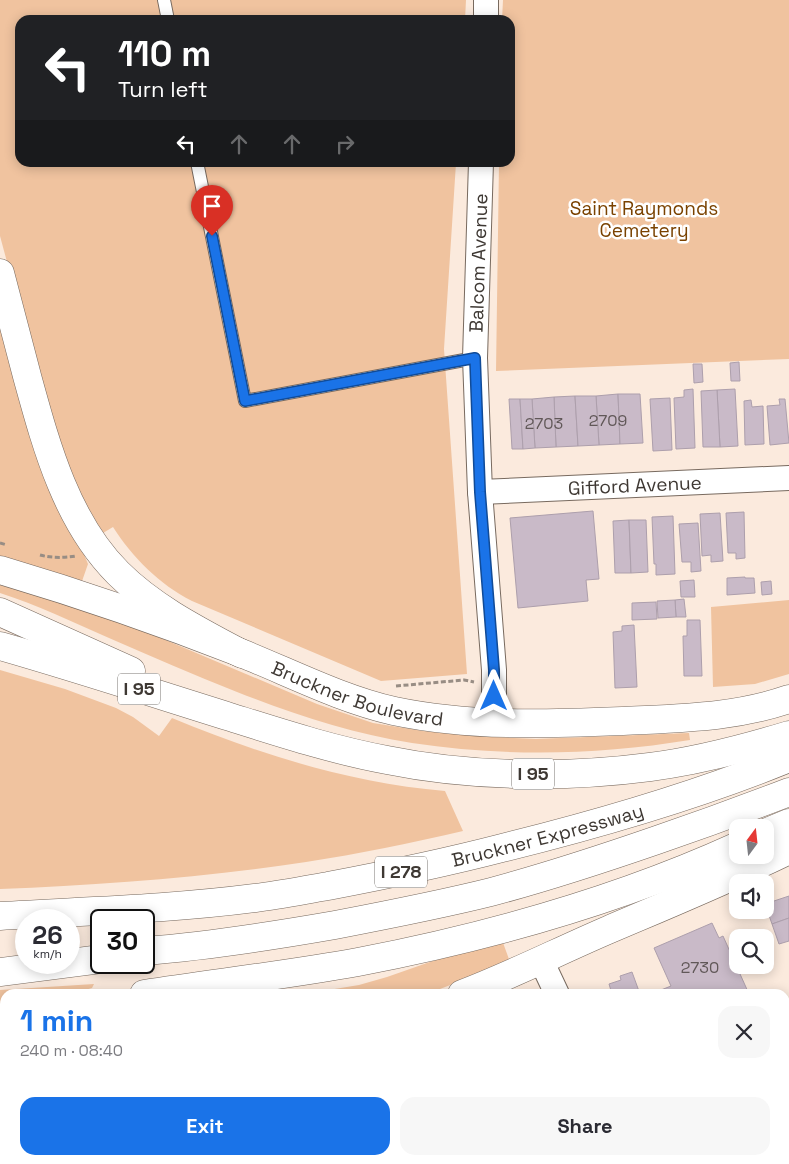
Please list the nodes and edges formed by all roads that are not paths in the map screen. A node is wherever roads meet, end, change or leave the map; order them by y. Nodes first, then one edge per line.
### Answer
1 (164, 0) edge
2 (486, 0) edge
3 (167, 15) edge
4 (486, 15) edge
5 (198, 167) edge
6 (481, 167) edge
7 (0, 273) edge
8 (475, 358) junction
9 (789, 478) edge
10 (480, 492) junction
11 (0, 570) edge
12 (0, 612) edge
13 (0, 646) edge
14 (242, 654) junction
15 (789, 699) edge
16 (492, 723) junction
17 (278, 732) junction
18 (789, 735) edge
19 (789, 758) edge
20 (789, 792) edge
21 (789, 823) edge
22 (774, 829) edge
23 (729, 850) edge
24 (789, 850) edge
25 (0, 916) edge
26 (155, 951) edge
27 (15, 955) edge
28 (0, 956) edge
29 (90, 960) edge
30 (541, 960) junction
31 (0, 972) edge
32 (181, 989) edge
33 (474, 989) edge
34 (555, 989) edge

1 - 3 lane
2 - 4 street
5 - 8 lane
6 - 8 street, Balcom Avenue
7 - 14 main road
8 - 10 street, Balcom Avenue
9 - 10 street, Gifford Avenue
10 - 16 street, Balcom Avenue
11 - 14 main road, Bruckner Boulevard
12 - 17 main road
13 - 17 main road, I 95
14 - 16 main road, Bruckner Boulevard
15 - 16 main road, Bruckner Boulevard
17 - 18 main road, I 95
19 - 25 main road, Bruckner Expressway / I 278
20 - 26 main road, Bruckner Expressway
21 - 22 main road
23 - 32 main road
24 - 30 main road
27 - 28 main road
29 - 31 main road
30 - 33 main road
30 - 34 street

